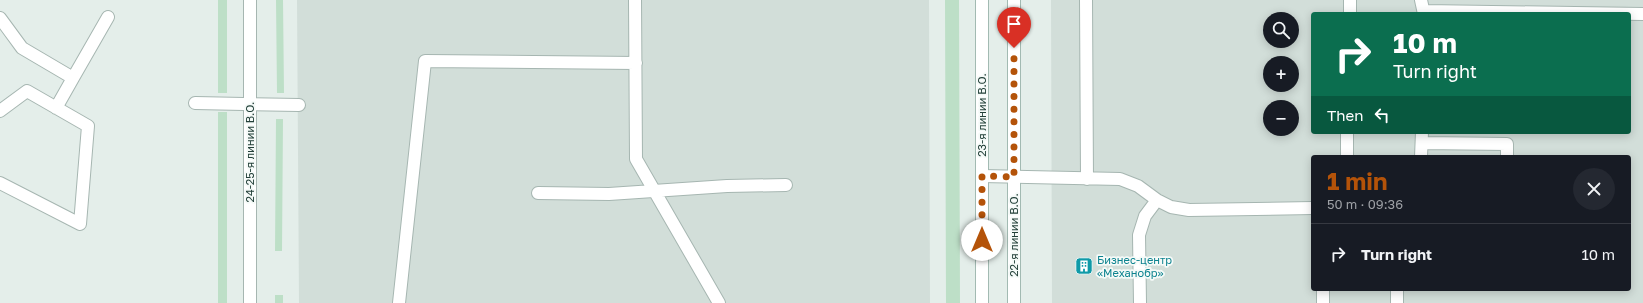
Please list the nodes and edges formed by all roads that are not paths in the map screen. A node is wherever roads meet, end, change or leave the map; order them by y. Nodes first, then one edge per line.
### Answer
1 (250, 0) edge
2 (635, 0) edge
3 (982, 0) edge
4 (1014, 0) edge
5 (1086, 0) edge
6 (1350, 0) edge
7 (1545, 6) edge
8 (1423, 8) edge
9 (1350, 12) edge
10 (1618, 12) edge
11 (1631, 13) edge
12 (1643, 14) edge
13 (108, 16) dead end
14 (0, 18) edge
15 (636, 63) junction
16 (73, 78) junction
17 (195, 103) dead end
18 (250, 104) junction
19 (299, 105) dead end
20 (56, 108) junction
21 (0, 111) edge
22 (1347, 134) edge
23 (1422, 138) edge
24 (1347, 155) edge
25 (1421, 155) edge
26 (1506, 155) edge
27 (982, 176) junction
28 (1014, 177) junction
29 (1087, 179) junction
30 (0, 183) edge
31 (786, 185) dead end
32 (654, 191) junction
33 (538, 193) dead end
34 (1157, 200) junction
35 (1311, 208) edge
36 (1323, 291) edge
37 (1397, 291) edge
38 (250, 303) edge
39 (399, 303) edge
40 (719, 303) edge
41 (982, 303) edge
42 (1014, 303) edge
43 (1140, 303) edge
44 (1323, 303) edge
45 (1397, 303) edge

1 - 18 street, 24-25-я линии В.О.
2 - 15 street
3 - 27 street, 23-я линии В.О.
4 - 28 street, 22-я линии В.О.
5 - 29 street
6 - 9 street
7 - 8 street
7 - 10 street
11 - 12 street
13 - 16 street
14 - 16 street
15 - 32 street
15 - 39 street
16 - 20 street
17 - 18 street
18 - 19 street
18 - 38 street, 24-25-я линии В.О.
20 - 21 street
20 - 30 street
22 - 24 street
23 - 25 street
23 - 26 street
27 - 28 street
27 - 41 street, 23-я линии В.О.
28 - 29 street
28 - 42 street, 22-я линии В.О.
29 - 34 street
31 - 32 street
32 - 33 street
32 - 40 street
34 - 35 street
34 - 43 street
36 - 44 street
37 - 45 street

